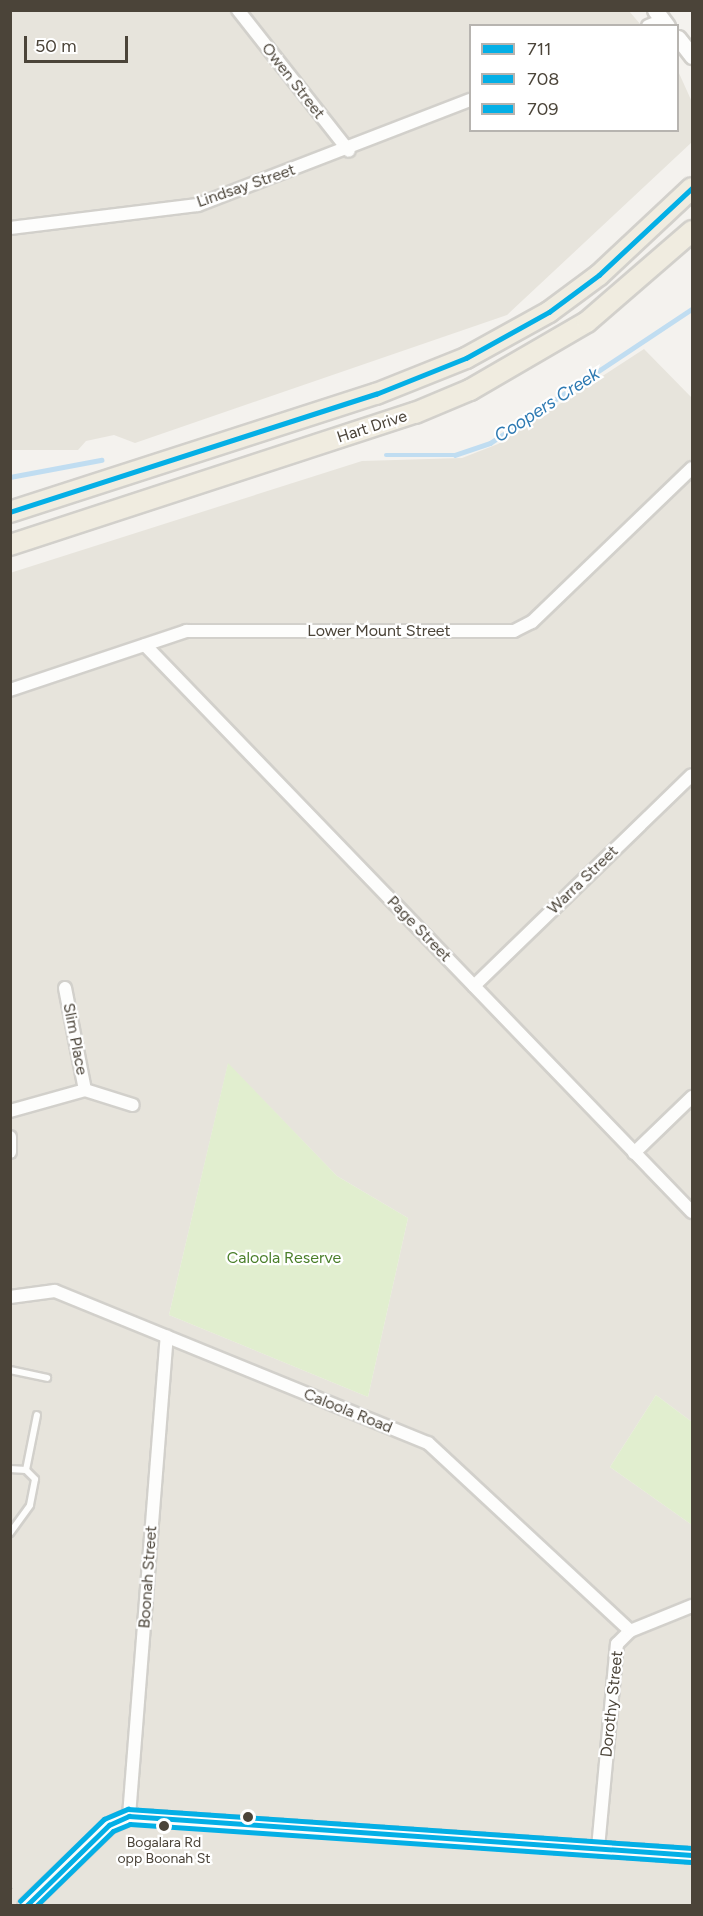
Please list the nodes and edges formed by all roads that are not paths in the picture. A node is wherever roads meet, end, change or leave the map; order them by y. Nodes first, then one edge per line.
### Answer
1 (238, 10) edge
2 (679, 39) edge
3 (693, 56) edge
4 (469, 101) edge
5 (349, 150) junction
6 (693, 188) edge
7 (10, 228) edge
8 (693, 231) edge
9 (693, 468) edge
10 (10, 512) edge
11 (10, 545) edge
12 (146, 645) junction
13 (10, 690) edge
14 (693, 775) edge
15 (474, 986) junction
16 (65, 988) dead end
17 (85, 1090) junction
18 (693, 1096) edge
19 (134, 1105) dead end
20 (10, 1111) edge
21 (10, 1137) edge
22 (10, 1152) edge
23 (634, 1153) junction
24 (693, 1212) edge
25 (11, 1297) edge
26 (166, 1337) junction
27 (10, 1370) edge
28 (47, 1378) dead end
29 (37, 1415) dead end
30 (10, 1469) edge
31 (26, 1470) junction
32 (10, 1533) edge
33 (693, 1606) edge
34 (630, 1631) junction
35 (129, 1816) junction
36 (598, 1848) junction
37 (693, 1855) edge
38 (25, 1905) edge

1 - 5 street, Owen Street
2 - 3 street
4 - 5 street, Lindsay Street
5 - 7 street, Lindsay Street
6 - 10 highway, Hart Drive
8 - 11 highway, Hart Drive
9 - 12 street, Lower Mount Street
12 - 13 street, Lower Mount Street
12 - 15 street, Page Street
14 - 15 street, Warra Street
15 - 23 street, Page Street
16 - 17 street, Slim Place
17 - 19 street, Slim Place
17 - 20 street, Slim Place
18 - 23 street
21 - 22 street
23 - 24 street, Page Street
25 - 26 street, Caloola Road
26 - 34 street, Caloola Road
26 - 35 street, Boonah Street
27 - 28 lane
29 - 31 lane
30 - 31 lane
31 - 32 lane
33 - 34 street, Dorothy Street
34 - 36 street, Dorothy Street
35 - 36 street
35 - 38 street
36 - 37 street

